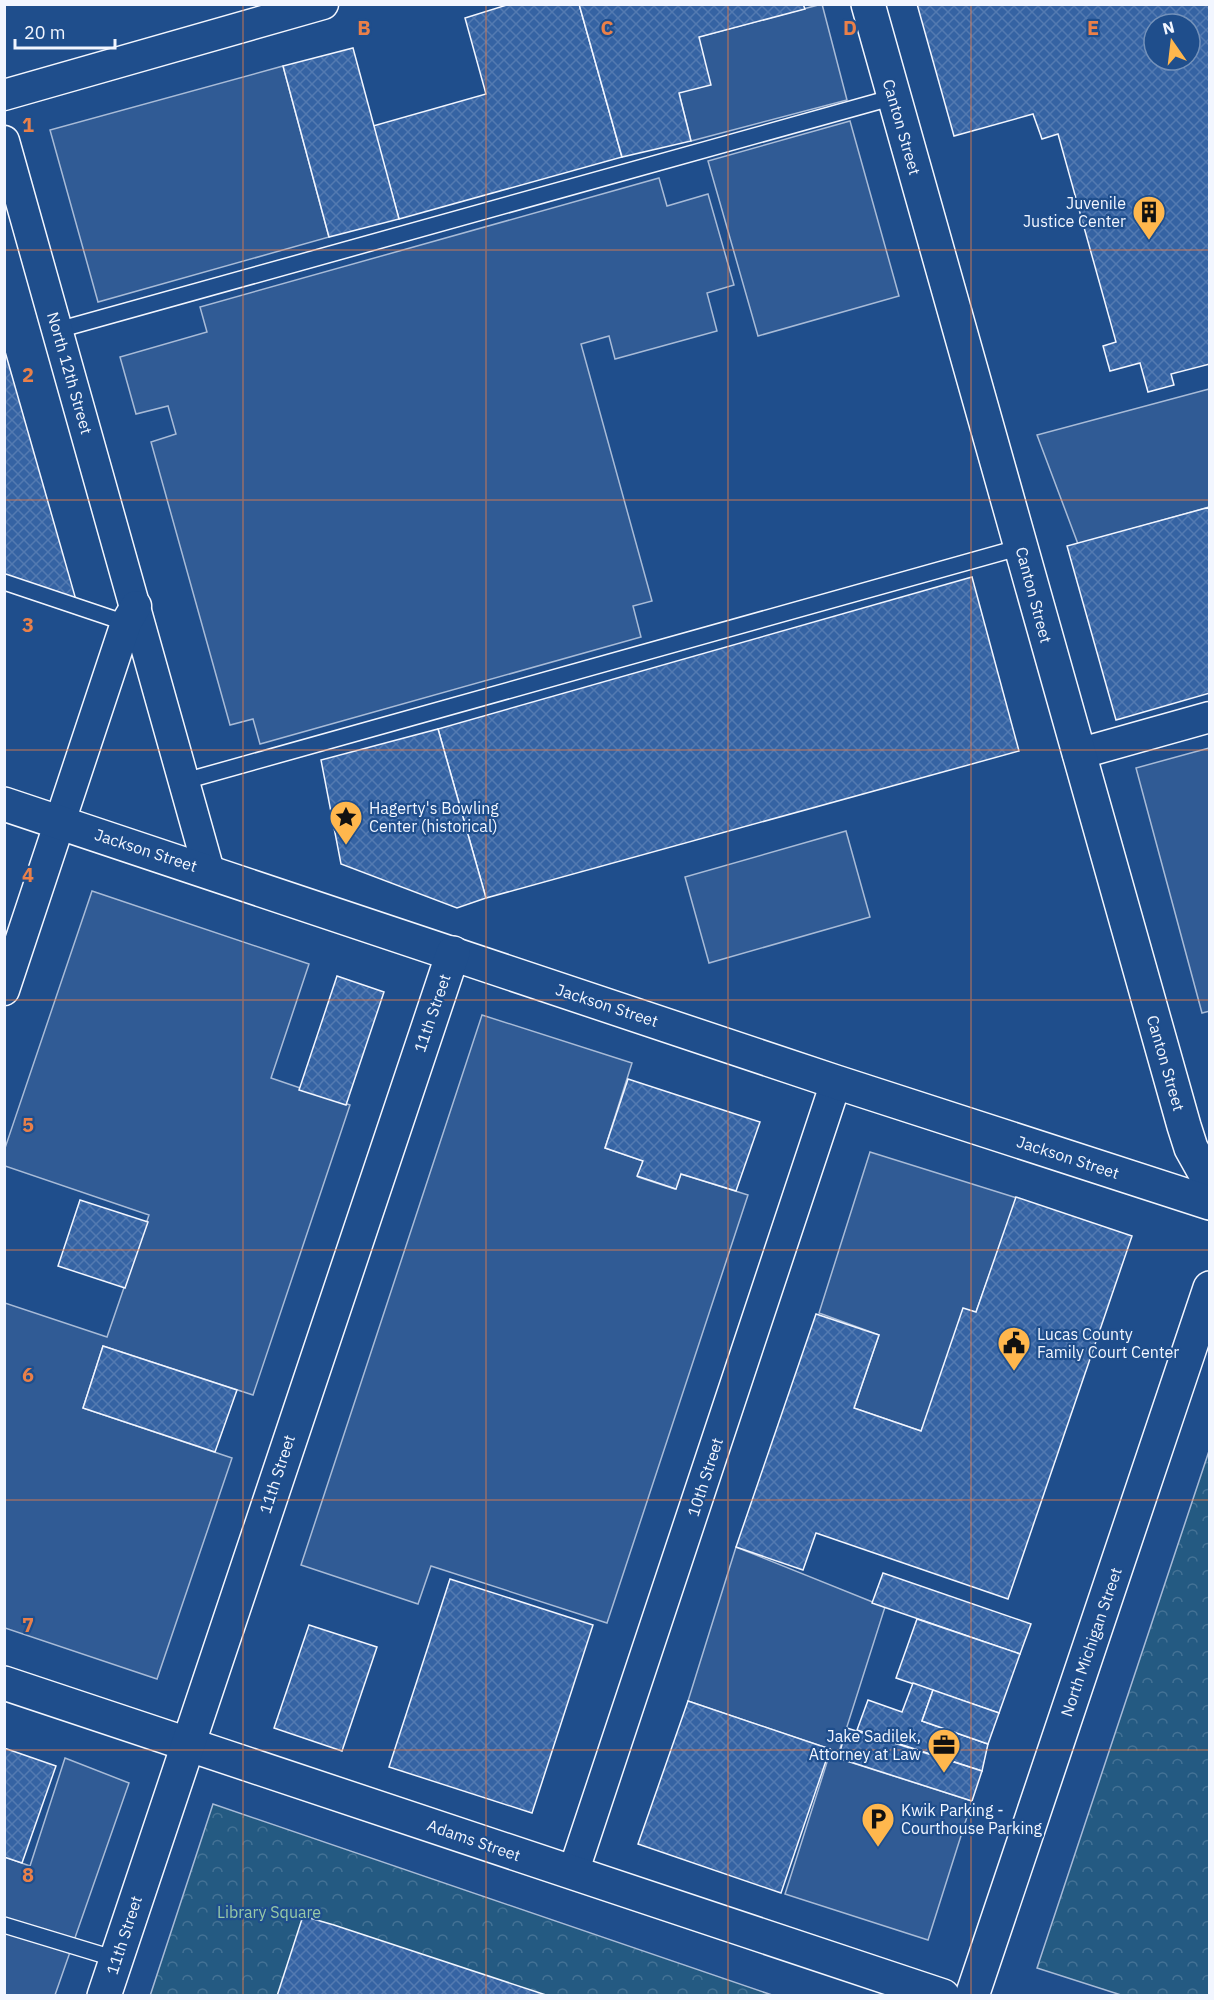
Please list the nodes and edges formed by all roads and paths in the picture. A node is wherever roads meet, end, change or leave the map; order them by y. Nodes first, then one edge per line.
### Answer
1 (323, 4) edge
2 (868, 4) edge
3 (4, 95) edge
4 (894, 97) junction
5 (4, 141) edge
6 (58, 330) junction
7 (1021, 547) junction
8 (4, 582) edge
9 (131, 615) junction
10 (1209, 717) edge
11 (1078, 754) junction
12 (185, 781) junction
13 (4, 804) edge
14 (61, 822) junction
15 (209, 871) junction
16 (453, 953) junction
17 (4, 990) edge
18 (836, 1082) junction
19 (1209, 1182) edge
20 (1209, 1203) edge
21 (1209, 1288) edge
22 (4, 1683) edge
23 (187, 1744) junction
24 (573, 1873) junction
25 (4, 1925) edge
26 (116, 1959) junction
27 (104, 1995) edge
28 (943, 1995) edge
29 (972, 1995) edge

1 - 3 street
2 - 4 street, Canton Street
4 - 6 lane
4 - 7 street, Canton Street
5 - 6 street, North 12th Street
6 - 9 street, North 12th Street
7 - 11 street, Canton Street
7 - 12 lane
8 - 9 lane
9 - 12 street, North 12th Street
9 - 14 street
10 - 11 street
11 - 19 street, Canton Street
12 - 15 street, North 12th Street
13 - 14 street, Jackson Street
14 - 15 street, Jackson Street
14 - 17 street
15 - 16 street, Jackson Street
16 - 18 street, Jackson Street
16 - 23 street, 11th Street
18 - 20 street, Jackson Street
18 - 24 street, 10th Street
21 - 29 street, North Michigan Street
22 - 23 street, Adams Street
23 - 24 street, Adams Street
23 - 26 street, 11th Street
24 - 28 street, Adams Street
25 - 26 lane
26 - 27 street, 11th Street

